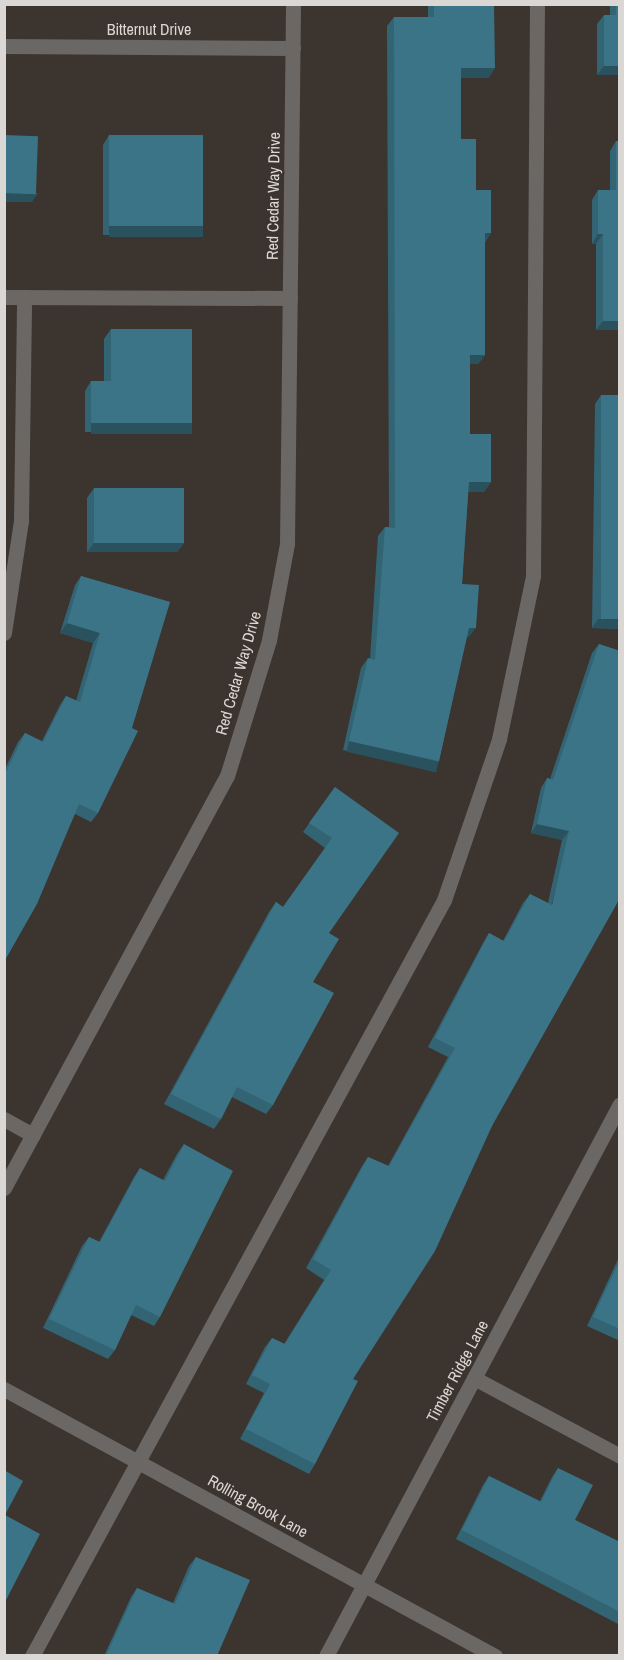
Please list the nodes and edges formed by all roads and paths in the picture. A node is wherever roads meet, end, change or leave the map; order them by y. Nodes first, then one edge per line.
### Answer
1 (293, 4) edge
2 (537, 4) edge
3 (4, 46) edge
4 (293, 48) junction
5 (4, 297) edge
6 (24, 297) junction
7 (290, 298) junction
8 (4, 633) edge
9 (618, 1110) edge
10 (4, 1119) edge
11 (33, 1135) junction
12 (4, 1188) edge
13 (474, 1378) junction
14 (4, 1389) edge
15 (620, 1456) edge
16 (136, 1460) junction
17 (364, 1584) junction
18 (32, 1656) edge
19 (326, 1656) edge
20 (495, 1656) edge

1 - 4 street, Red Cedar Way Drive
2 - 16 street
3 - 4 street, Bitternut Drive
4 - 7 street, Red Cedar Way Drive
5 - 6 street
6 - 7 street
6 - 8 street
7 - 11 street, Red Cedar Way Drive
9 - 13 street, Timber Ridge Lane
10 - 11 street
11 - 12 street, Red Cedar Way Drive
13 - 15 street
13 - 17 street, Timber Ridge Lane
14 - 16 street, Rolling Brook Lane
16 - 17 street, Rolling Brook Lane
16 - 18 street
17 - 19 street, Timber Ridge Lane
17 - 20 street, Rolling Brook Lane

